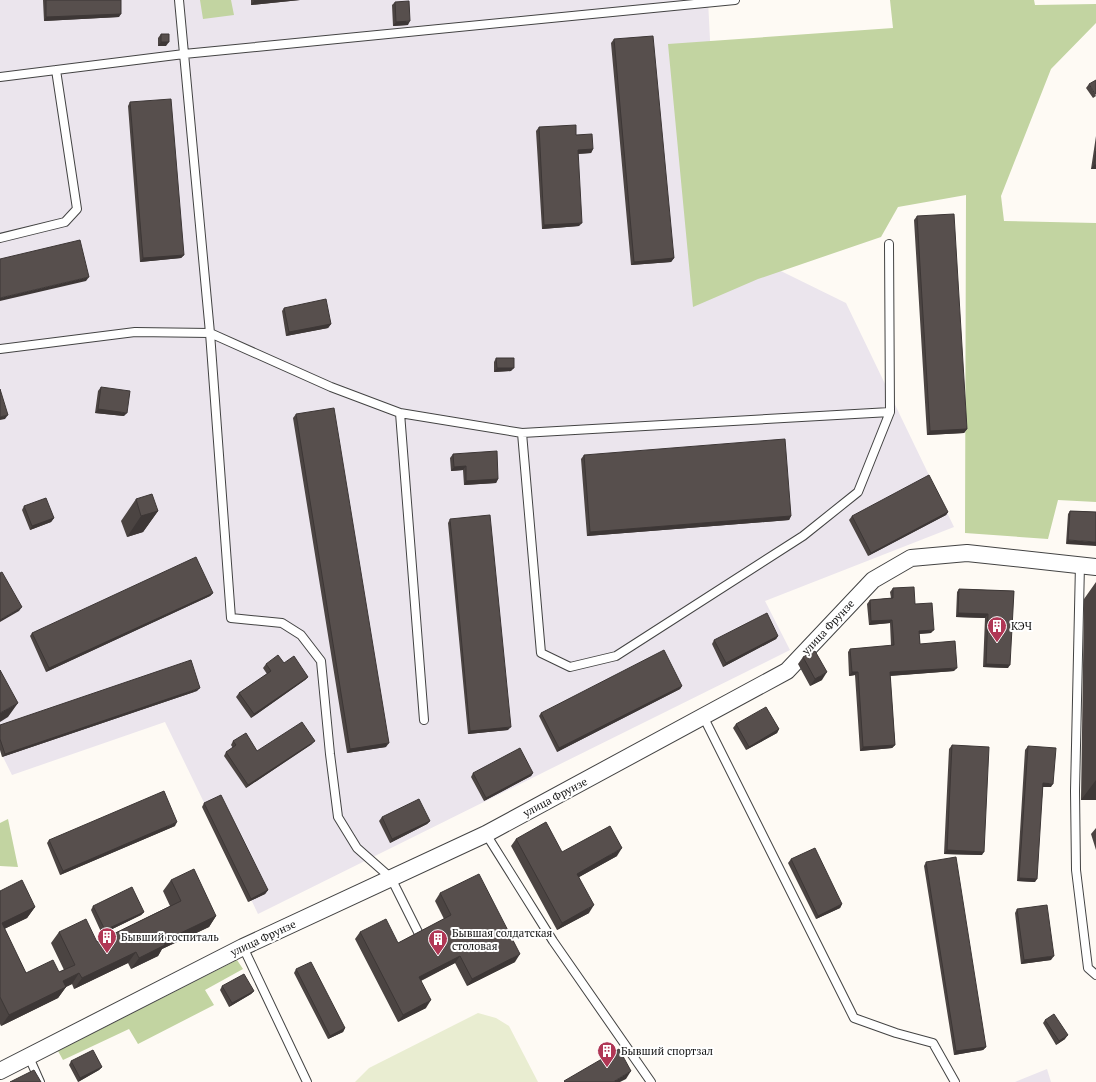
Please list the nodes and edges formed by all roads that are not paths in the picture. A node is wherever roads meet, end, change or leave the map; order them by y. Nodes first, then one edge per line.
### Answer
1 (179, 0) edge
2 (735, 0) edge
3 (184, 54) junction
4 (56, 70) junction
5 (0, 77) edge
6 (0, 238) edge
7 (889, 244) dead end
8 (210, 333) junction
9 (0, 349) edge
10 (890, 412) junction
11 (400, 413) junction
12 (522, 433) junction
13 (1080, 564) junction
14 (1096, 567) edge
15 (703, 716) junction
16 (424, 720) dead end
17 (486, 834) junction
18 (391, 878) junction
19 (418, 932) edge
20 (243, 947) junction
21 (1096, 975) edge
22 (28, 1057) junction
23 (0, 1072) edge
24 (40, 1082) edge
25 (307, 1082) edge
26 (651, 1082) edge
27 (955, 1082) edge

1 - 3 lane
2 - 3 lane
3 - 4 lane
3 - 8 lane
4 - 5 lane
4 - 6 lane
7 - 10 lane
8 - 9 lane
8 - 11 lane
8 - 18 lane
10 - 12 lane
10 - 12 lane
11 - 12 lane
11 - 16 lane
13 - 14 street, улица Фрунзе
13 - 15 street, улица Фрунзе
13 - 21 lane
15 - 17 street, улица Фрунзе
15 - 27 lane
17 - 18 street, улица Фрунзе
17 - 26 lane
18 - 19 lane
18 - 20 street, улица Фрунзе
20 - 22 street, улица Фрунзе
20 - 25 lane
22 - 23 street, улица Фрунзе
22 - 24 lane

